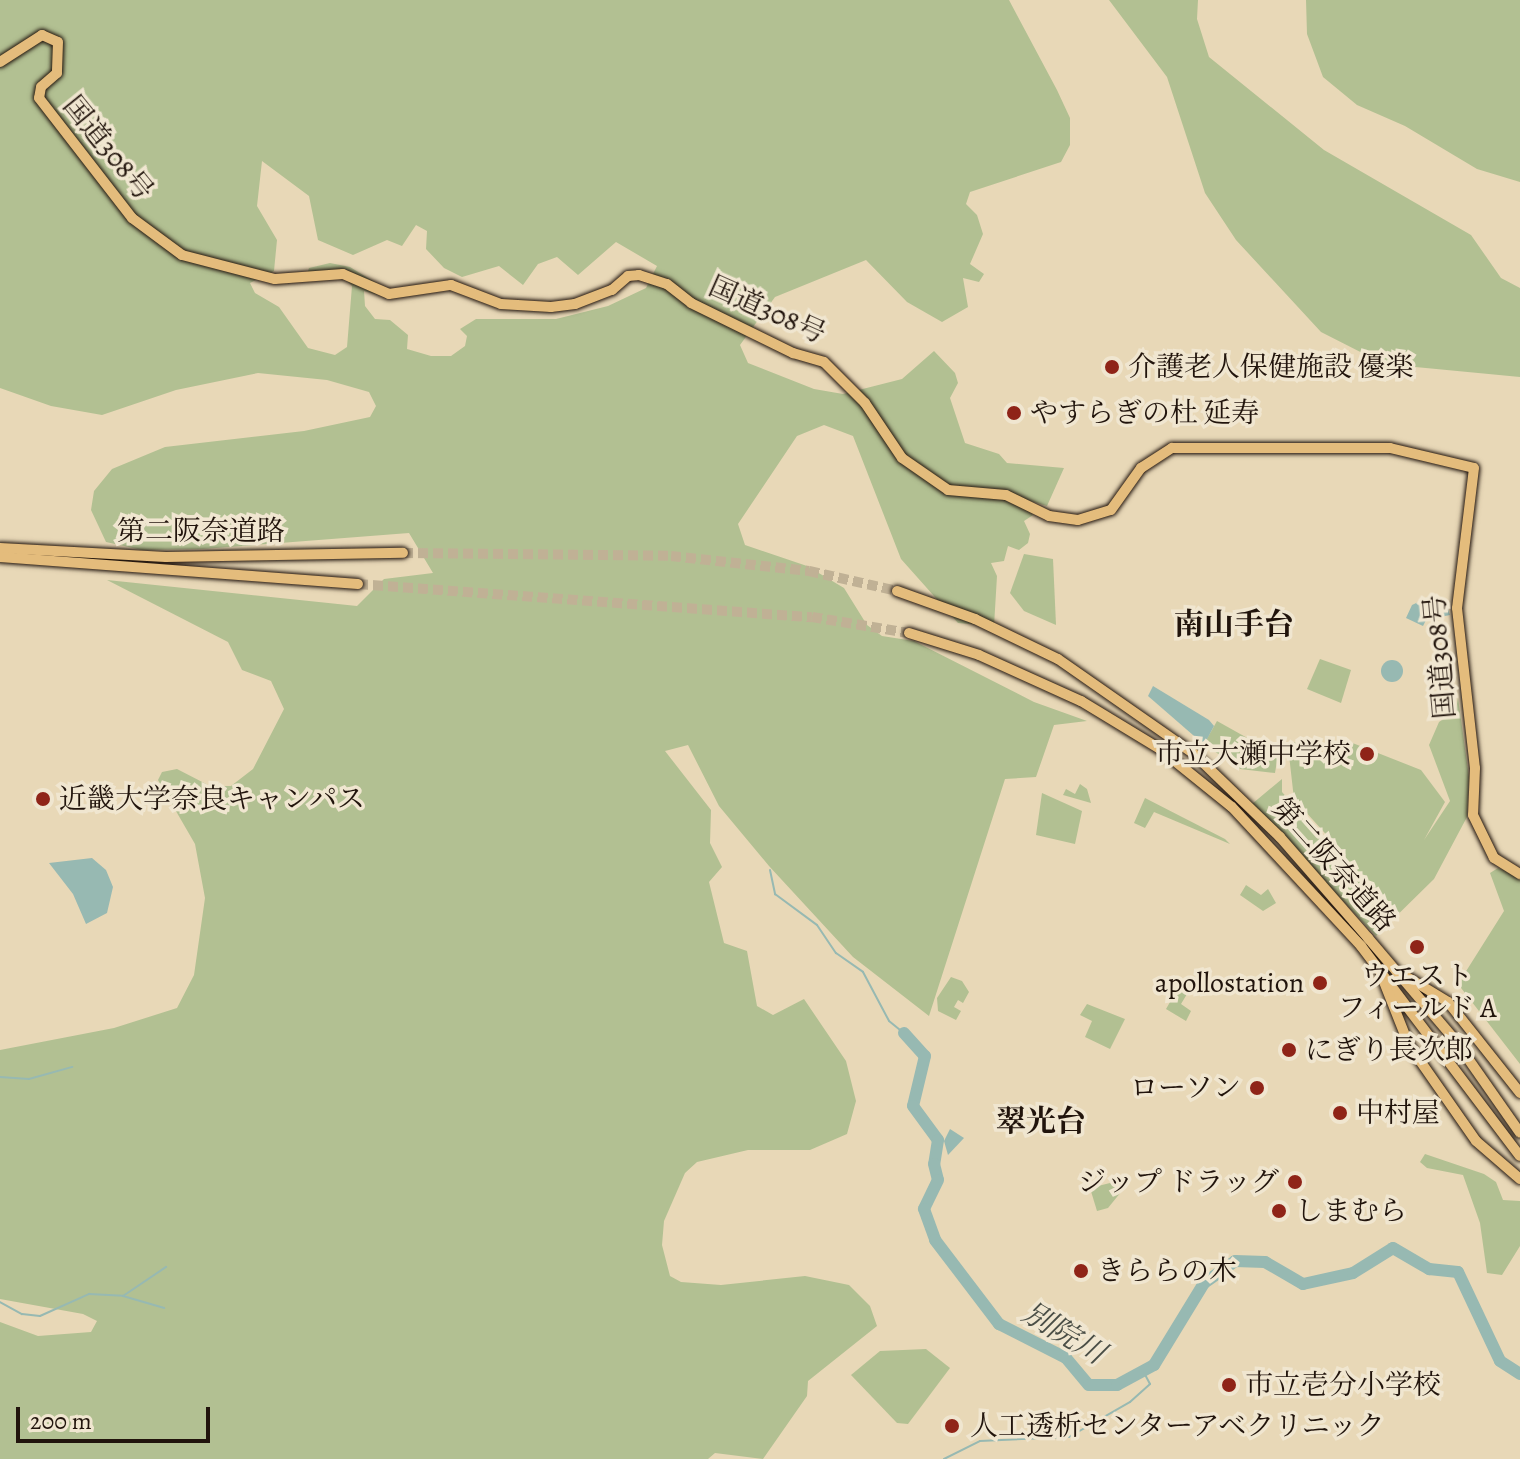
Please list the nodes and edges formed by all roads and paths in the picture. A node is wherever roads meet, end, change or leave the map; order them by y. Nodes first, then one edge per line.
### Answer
1 (0, 62) edge
2 (0, 548) edge
3 (403, 553) tunnel mouth
4 (0, 557) edge
5 (358, 584) tunnel mouth
6 (897, 591) tunnel mouth
7 (909, 633) tunnel mouth
8 (1520, 874) edge
9 (1364, 942) junction
10 (1382, 964) junction
11 (1393, 969) junction
12 (1520, 1093) edge
13 (1520, 1133) edge
14 (1520, 1156) edge
15 (1520, 1179) edge

1 - 8 highway, 国道308号
2 - 3 highway, 第二阪奈道路
4 - 5 highway, 第二阪奈道路
6 - 9 highway, 第二阪奈道路
7 - 9 highway, 第二阪奈道路
9 - 10 highway, 第二阪奈道路
10 - 11 highway, 第二阪奈道路
10 - 14 highway, 第二阪奈道路
10 - 15 highway
11 - 12 highway
11 - 13 highway, 第二阪奈道路

